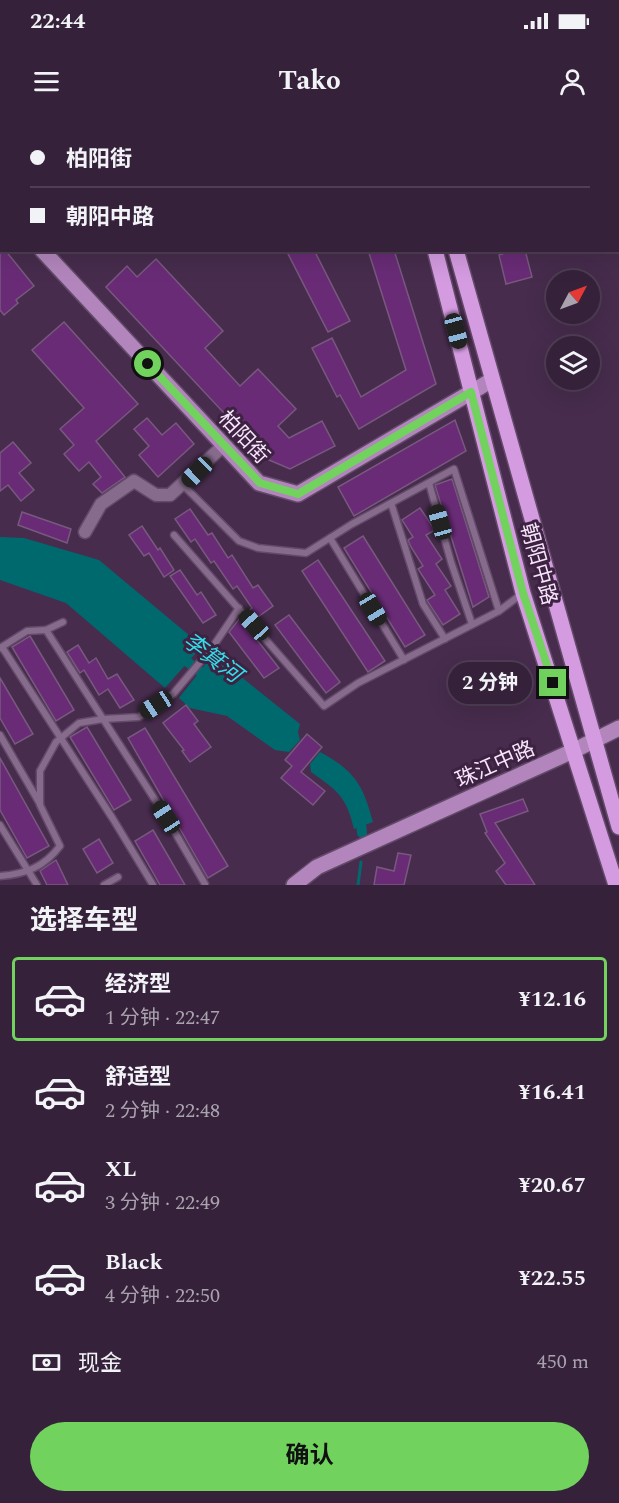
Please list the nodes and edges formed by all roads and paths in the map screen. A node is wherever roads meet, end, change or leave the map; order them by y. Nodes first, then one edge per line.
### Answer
1 (44, 252) edge
2 (436, 252) edge
3 (457, 252) edge
4 (492, 380) junction
5 (471, 392) junction
6 (224, 445) junction
7 (429, 483) junction
8 (183, 485) junction
9 (391, 503) junction
10 (85, 532) dead end
11 (174, 535) dead end
12 (330, 538) junction
13 (523, 593) junction
14 (239, 608) junction
15 (499, 610) junction
16 (63, 622) dead end
17 (472, 624) junction
18 (46, 630) junction
19 (445, 639) junction
20 (1, 647) edge
21 (404, 660) junction
22 (102, 719) junction
23 (619, 728) edge
24 (0, 735) edge
25 (60, 739) junction
26 (594, 742) junction
27 (575, 750) junction
28 (40, 805) junction
29 (0, 825) edge
30 (619, 827) edge
31 (28, 871) junction
32 (0, 876) edge
33 (118, 877) dead end
34 (205, 884) edge
35 (37, 885) edge
36 (104, 885) edge
37 (153, 885) edge
38 (294, 885) edge
39 (616, 885) edge

1 - 6 street, 柏阳街
2 - 5 main road, 朝阳中路
3 - 4 main road, 朝阳中路
4 - 5 street, 柏阳街
4 - 26 main road, 朝阳中路
5 - 6 street, 柏阳街
5 - 13 main road, 朝阳中路
6 - 8 street
7 - 9 lane
7 - 15 lane
7 - 17 lane
8 - 10 street
8 - 12 lane
9 - 12 lane
9 - 19 lane
11 - 14 lane
12 - 21 lane
13 - 15 lane
13 - 27 main road, 朝阳中路
14 - 21 lane
14 - 22 lane
15 - 17 lane
16 - 18 lane
17 - 19 lane
18 - 20 lane
18 - 22 lane
19 - 21 lane
20 - 25 lane
22 - 25 lane
22 - 34 lane
23 - 26 street, 珠江中路
24 - 28 lane
25 - 28 lane
25 - 37 lane
26 - 27 street, 珠江中路
26 - 30 main road, 朝阳中路
27 - 38 street, 珠江中路
27 - 39 main road, 朝阳中路
28 - 31 lane
29 - 31 lane
31 - 32 lane
31 - 35 lane
33 - 36 lane

